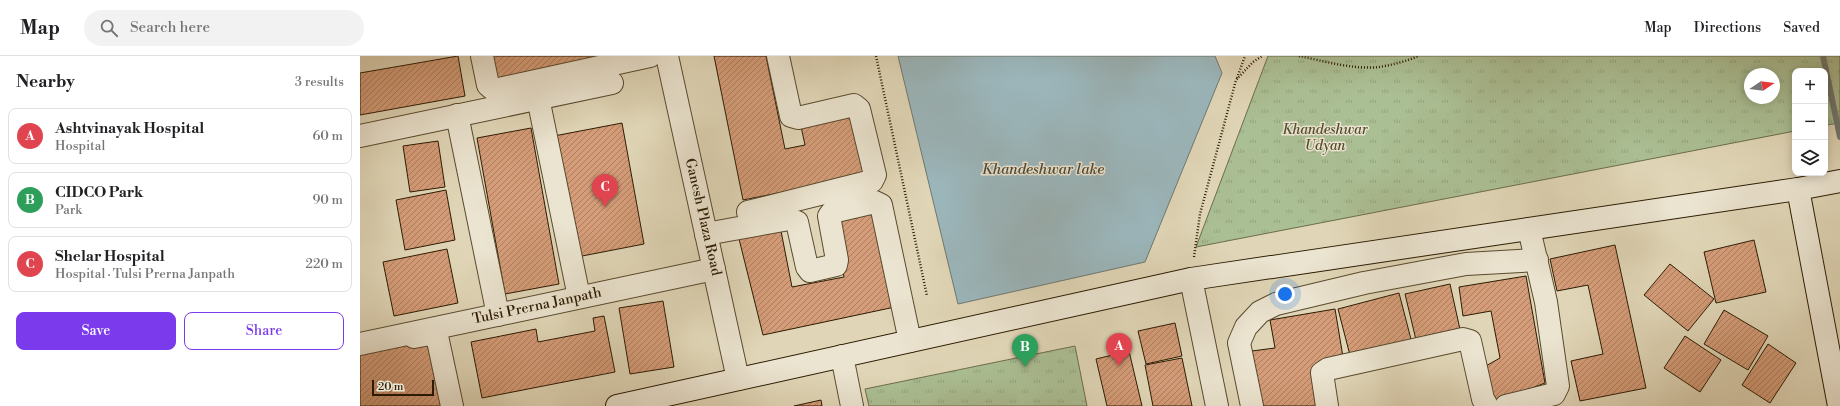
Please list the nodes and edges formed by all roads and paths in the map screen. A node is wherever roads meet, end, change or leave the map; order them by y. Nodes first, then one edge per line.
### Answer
1 (482, 56) edge
2 (650, 56) edge
3 (667, 56) edge
4 (778, 56) edge
5 (876, 56) edge
6 (1245, 56) edge
7 (1262, 56) edge
8 (1299, 56) edge
9 (1419, 56) edge
10 (1236, 80) junction
11 (612, 83) dead end
12 (538, 98) junction
13 (457, 115) junction
14 (360, 136) edge
15 (1838, 181) edge
16 (1798, 189) junction
17 (705, 228) junction
18 (1529, 229) junction
19 (1537, 260) junction
20 (714, 268) junction
21 (1191, 279) junction
22 (927, 296) dead end
23 (579, 297) junction
24 (498, 315) junction
25 (910, 341) junction
26 (360, 344) edge
27 (360, 348) edge
28 (842, 356) junction
29 (738, 379) junction
30 (452, 406) edge
31 (617, 406) edge
32 (852, 406) edge
33 (1217, 406) edge
34 (1252, 406) edge
35 (1327, 406) edge
36 (1486, 406) edge
37 (1506, 406) edge
38 (1839, 406) edge

1 - 2 street
3 - 17 street, Ganesh Plaza Road
4 - 17 street
5 - 22 path
6 - 10 path
7 - 10 path
8 - 9 path
10 - 21 path
11 - 12 street
12 - 13 street
12 - 23 street
13 - 14 street
13 - 24 street
15 - 16 street
16 - 18 street
16 - 38 street
17 - 20 street, Ganesh Plaza Road
17 - 25 street
18 - 19 street
18 - 21 street
19 - 34 street
19 - 37 street
20 - 23 street, Tulsi Prerna Janpath
20 - 29 street, Ganesh Plaza Road
21 - 25 street
21 - 33 street
23 - 24 street, Tulsi Prerna Janpath
24 - 26 street, Tulsi Prerna Janpath
25 - 28 street
27 - 30 street
28 - 29 street
28 - 32 street
29 - 31 street
35 - 36 street

